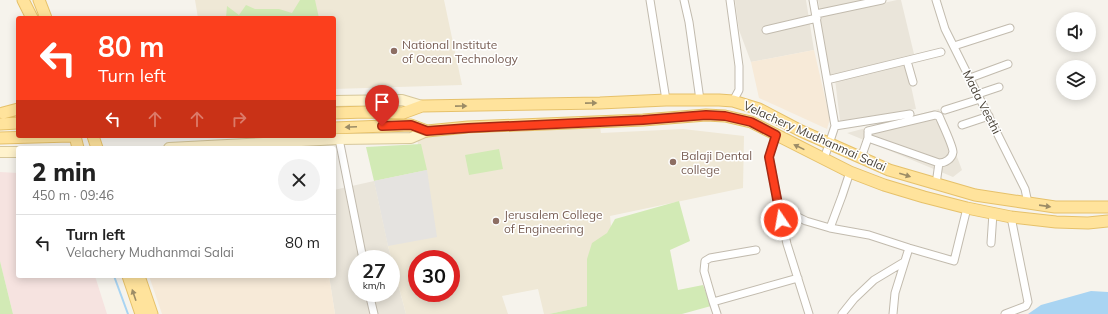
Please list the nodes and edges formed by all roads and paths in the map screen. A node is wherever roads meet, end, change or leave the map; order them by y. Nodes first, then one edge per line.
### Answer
1 (23, 0) edge
2 (39, 0) edge
3 (650, 0) edge
4 (684, 0) edge
5 (730, 0) edge
6 (813, 0) edge
7 (882, 0) edge
8 (936, 0) edge
9 (26, 16) edge
10 (31, 16) edge
11 (45, 16) edge
12 (816, 16) junction
13 (1010, 28) dead end
14 (766, 30) dead end
15 (954, 46) junction
16 (941, 52) dead end
17 (907, 60) junction
18 (1008, 64) dead end
19 (970, 78) junction
20 (827, 80) junction
21 (913, 82) dead end
22 (999, 87) dead end
23 (979, 96) junction
24 (654, 100) junction
25 (666, 100) junction
26 (700, 100) junction
27 (336, 101) edge
28 (733, 101) junction
29 (422, 106) junction
30 (16, 110) edge
31 (945, 110) dead end
32 (16, 113) edge
33 (336, 113) edge
34 (910, 114) dead end
35 (989, 116) junction
36 (1, 117) edge
37 (655, 119) junction
38 (866, 121) junction
39 (16, 122) edge
40 (835, 126) junction
41 (962, 126) dead end
42 (336, 128) edge
43 (427, 131) junction
44 (868, 134) junction
45 (776, 135) junction
46 (0, 138) edge
47 (16, 138) edge
48 (339, 139) junction
49 (830, 144) junction
50 (207, 146) edge
51 (0, 152) edge
52 (16, 152) edge
53 (861, 158) junction
54 (824, 159) junction
55 (939, 163) junction
56 (850, 172) junction
57 (936, 184) junction
58 (1028, 203) junction
59 (1108, 207) edge
60 (779, 208) junction
61 (967, 208) junction
62 (993, 213) junction
63 (1011, 217) junction
64 (1108, 221) edge
65 (830, 228) junction
66 (991, 243) dead end
67 (909, 248) junction
68 (361, 250) edge
69 (756, 250) dead end
70 (904, 262) junction
71 (129, 278) edge
72 (140, 278) edge
73 (798, 278) junction
74 (371, 302) edge
75 (713, 302) junction
76 (141, 314) edge
77 (152, 314) edge
78 (374, 314) edge
79 (717, 314) edge
80 (809, 314) edge
81 (842, 314) edge
82 (893, 314) edge
83 (1005, 314) edge

1 - 9 main road
1 - 10 main road
2 - 11 main road
3 - 25 street
4 - 26 street
5 - 28 street
6 - 12 street
7 - 12 street
8 - 15 street, Mada Veethi
12 - 14 street
12 - 20 street
13 - 15 street
15 - 19 street, Mada Veethi
16 - 17 street
17 - 20 street
17 - 21 street
18 - 19 street
19 - 23 street, Mada Veethi
20 - 40 street
22 - 23 street
23 - 31 street
23 - 35 street, Mada Veethi
24 - 25 main road, Velachery Mudhanmai Salai
29 -> 24 main road, Velachery Mudhanmai Salai
24 - 37 main road
25 - 26 main road, Velachery Mudhanmai Salai
26 - 28 main road, Velachery Mudhanmai Salai
27 - 29 street
28 - 49 main road, Velachery Mudhanmai Salai
29 - 33 main road, Velachery Mudhanmai Salai
30 - 36 main road
32 - 36 street
34 - 38 street
35 - 41 street
35 - 58 street, Mada Veethi
36 - 39 main road
37 - 43 main road, Velachery Mudhanmai Salai
37 - 45 main road, Velachery Mudhanmai Salai
38 - 40 street
38 - 44 street
40 - 49 street
43 -> 42 main road
43 - 48 street
44 - 53 street
44 - 55 street
44 - 55 street
54 -> 45 main road, Velachery Mudhanmai Salai
45 - 60 street
46 - 47 main road
48 - 50 street
48 - 68 street
49 - 53 main road, Velachery Mudhanmai Salai
49 - 54 street
51 - 52 street
53 -> 57 main road, Velachery Mudhanmai Salai
54 - 56 main road, Velachery Mudhanmai Salai
55 - 57 street
56 - 61 main road, Velachery Mudhanmai Salai
56 - 65 street
57 - 58 main road, Velachery Mudhanmai Salai
58 -> 59 main road, Velachery Mudhanmai Salai
60 - 65 street
60 - 73 street
61 - 62 main road, Velachery Mudhanmai Salai
61 - 67 street
62 - 63 main road, Velachery Mudhanmai Salai
62 - 66 street
63 - 64 main road, Velachery Mudhanmai Salai
63 - 83 street
65 - 67 street
67 - 70 street
69 - 75 street
70 - 81 street
70 - 82 street
76 -> 71 main road
72 - 77 main road
73 - 75 street
73 - 80 street
74 - 78 street
75 - 79 street

